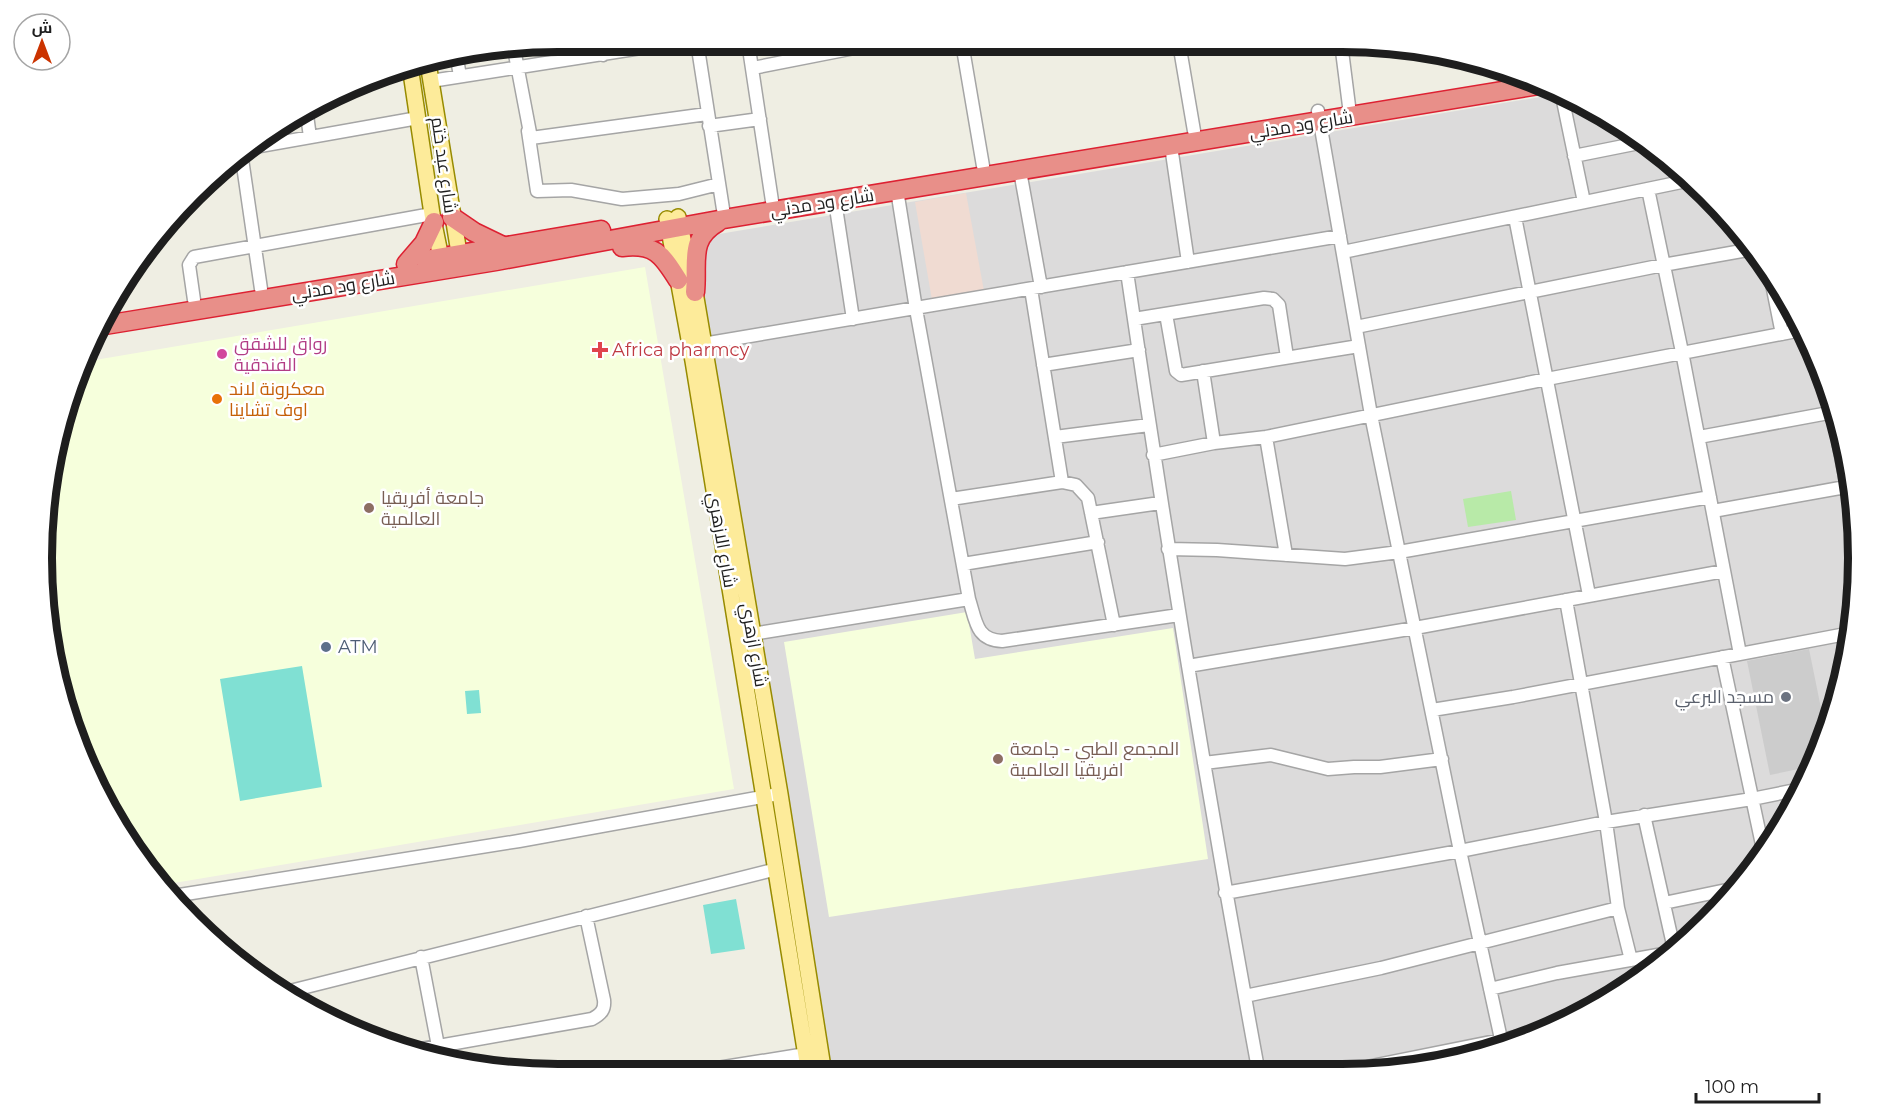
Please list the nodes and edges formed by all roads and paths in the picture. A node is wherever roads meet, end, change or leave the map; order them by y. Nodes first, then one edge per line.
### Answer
1 (603, 52) edge
2 (618, 52) edge
3 (698, 52) edge
4 (750, 52) edge
5 (836, 52) edge
6 (964, 52) edge
7 (1181, 52) edge
8 (1342, 52) edge
9 (515, 55) edge
10 (603, 55) junction
11 (457, 63) edge
12 (518, 67) junction
13 (753, 69) junction
14 (429, 70) edge
15 (411, 75) edge
16 (459, 76) junction
17 (1506, 80) edge
18 (431, 81) junction
19 (1525, 87) edge
20 (1564, 104) edge
21 (1349, 106) junction
22 (526, 113) junction
23 (1318, 117) junction
24 (418, 118) junction
25 (760, 118) junction
26 (308, 119) edge
27 (708, 120) junction
28 (1194, 131) junction
29 (310, 137) junction
30 (1632, 144) edge
31 (267, 145) edge
32 (1171, 146) junction
33 (1574, 156) junction
34 (243, 163) edge
35 (983, 166) junction
36 (1020, 171) junction
37 (1677, 180) edge
38 (719, 184) junction
39 (1648, 189) junction
40 (897, 190) junction
41 (772, 201) junction
42 (835, 201) junction
43 (1584, 202) junction
44 (723, 214) junction
45 (452, 216) junction
46 (1515, 216) junction
47 (433, 218) junction
48 (674, 224) junction
49 (1340, 236) junction
50 (254, 245) junction
51 (1743, 251) edge
52 (1343, 252) junction
53 (500, 254) junction
54 (451, 262) junction
55 (1188, 262) junction
56 (406, 264) junction
57 (1663, 264) junction
58 (1127, 272) junction
59 (678, 280) junction
60 (1036, 288) junction
61 (261, 290) junction
62 (695, 292) junction
63 (1530, 292) junction
64 (1775, 297) edge
65 (194, 300) junction
66 (916, 309) junction
67 (116, 313) edge
68 (1166, 314) junction
69 (853, 319) junction
70 (1134, 319) junction
71 (111, 324) edge
72 (1356, 327) junction
73 (1793, 332) edge
74 (1782, 334) junction
75 (703, 344) junction
76 (1359, 346) junction
77 (1138, 350) junction
78 (1682, 352) junction
79 (1287, 357) junction
80 (1043, 365) junction
81 (1203, 371) junction
82 (1547, 379) junction
83 (706, 398) junction
84 (1826, 413) edge
85 (1371, 415) junction
86 (1149, 425) junction
87 (1055, 437) junction
88 (1266, 437) junction
89 (1699, 438) junction
90 (1214, 443) junction
91 (1153, 455) junction
92 (1062, 482) junction
93 (1842, 487) edge
94 (1710, 497) junction
95 (951, 499) junction
96 (1160, 503) junction
97 (1713, 511) junction
98 (1091, 513) junction
99 (1574, 520) junction
100 (1098, 542) junction
101 (1168, 549) junction
102 (1398, 552) junction
103 (1286, 555) junction
104 (963, 564) junction
105 (1724, 571) junction
106 (1589, 595) junction
107 (969, 599) junction
108 (1566, 600) junction
109 (1179, 615) junction
110 (1114, 625) junction
111 (1415, 628) junction
112 (752, 634) junction
113 (1841, 635) edge
114 (1740, 654) junction
115 (1722, 657) junction
116 (1188, 666) junction
117 (1582, 684) junction
118 (1432, 710) junction
119 (1442, 759) junction
120 (1204, 763) junction
121 (1790, 791) edge
122 (772, 795) junction
123 (1752, 799) junction
124 (1644, 815) junction
125 (1606, 822) junction
126 (1763, 838) edge
127 (1460, 852) junction
128 (777, 869) junction
129 (1723, 891) edge
130 (1225, 893) junction
131 (181, 895) edge
132 (1664, 903) junction
133 (1618, 908) junction
134 (586, 916) junction
135 (1672, 941) edge
136 (1480, 943) junction
137 (1655, 956) edge
138 (421, 957) junction
139 (1631, 960) junction
140 (1490, 989) junction
141 (294, 990) edge
142 (1245, 996) junction
143 (1502, 1039) edge
144 (1479, 1045) edge
145 (438, 1046) junction
146 (430, 1047) edge
147 (806, 1054) junction
148 (1418, 1059) edge
149 (743, 1064) edge
150 (808, 1064) edge
151 (822, 1064) edge
152 (1257, 1064) edge

1 - 10 street
2 - 10 street
3 - 27 street
4 - 13 street
5 - 13 street
6 - 35 street
7 - 28 street
8 - 21 street
9 - 12 street
10 - 12 street
11 - 16 street
12 - 16 street
12 - 22 street
13 - 25 street
14 - 18 main road, شارع عبد ختم
15 - 24 main road, شارع عبد ختم
16 - 18 street
17 - 21 highway, شارع ود مدني
18 - 45 main road, شارع عبد ختم
19 - 23 highway, شارع ود مدني
20 - 33 street
21 - 23 highway, شارع ود مدني
22 - 27 street
22 - 38 street
23 - 28 highway, شارع ود مدني
23 - 32 highway, شارع ود مدني
23 - 49 street
24 - 29 street
24 - 47 main road, شارع عبد ختم
25 - 27 street
25 - 41 street
26 - 29 street
27 - 38 street
28 - 35 highway, شارع ود مدني
29 - 31 street
30 - 33 street
32 - 36 highway, شارع ود مدني
32 - 55 street
33 - 43 street
34 - 50 street
35 - 41 highway, شارع ود مدني
36 - 40 highway, شارع ود مدني
36 - 60 street
37 - 39 street
38 - 44 street
39 - 43 street
39 - 57 street
40 - 42 highway, شارع ود مدني
40 - 66 street
41 - 44 highway, شارع ود مدني
42 - 44 highway, شارع ود مدني
42 - 69 street
43 - 46 street
44 - 48 highway, شارع ود مدني
44 - 62 highway
45 - 53 highway
45 - 54 main road, شارع عبد ختم
46 - 52 street
46 - 63 street
47 - 50 street
47 - 54 main road, شارع عبد ختم
47 - 56 highway
48 - 53 highway, شارع ود مدني
48 - 59 main road, شارع الازهري
48 - 62 main road, شارع ازهري
49 - 52 street
49 - 55 street
50 - 61 street
50 - 65 street
51 - 57 street
52 - 72 street
53 - 54 highway, شارع ود مدني
53 - 59 highway
54 - 56 highway, شارع ود مدني
54 - 71 highway, شارع ود مدني
55 - 58 street
56 - 61 highway, شارع ود مدني
57 - 63 street
57 - 78 street
58 - 60 street
58 - 70 street
59 - 83 main road, شارع الازهري
60 - 66 street
60 - 80 street
61 - 65 highway, شارع ود مدني
62 - 75 main road, شارع ازهري
63 - 72 street
63 - 82 street
64 - 74 street
65 - 67 highway, شارع ود مدني
66 - 69 street
66 - 95 street
68 - 70 street
68 - 79 street
68 - 81 street
69 - 75 street
70 - 77 street
72 - 76 street
73 - 74 street
74 - 78 street
75 - 83 main road, شارع ازهري
76 - 79 street
76 - 85 street
77 - 80 street
77 - 86 street
78 - 82 street
78 - 89 street
79 - 81 street
80 - 87 street
81 - 90 street
82 - 85 street
82 - 99 street
83 - 112 main road, شارع ازهري
83 - 122 main road, شارع الازهري
84 - 89 street
85 - 88 street
85 - 102 street
86 - 87 street
86 - 91 street
87 - 92 street
88 - 90 street
88 - 103 street
89 - 94 street
90 - 91 street
91 - 96 street
92 - 95 street
92 - 98 street
93 - 97 street
94 - 97 street
94 - 99 street
95 - 104 street
96 - 98 street
96 - 101 street
97 - 105 street
98 - 100 street
99 - 102 street
99 - 106 street
100 - 104 street
100 - 110 street
101 - 103 street
101 - 109 street
102 - 103 street
102 - 111 street
104 - 107 street
105 - 106 street
105 - 114 street
106 - 108 street
107 - 110 street
107 - 112 street
108 - 111 street
108 - 117 street
109 - 110 street
109 - 116 street
111 - 116 street
111 - 118 street
112 - 122 main road, شارع ازهري
113 - 114 street
114 - 115 street
115 - 117 street
115 - 123 street
116 - 120 street
117 - 118 street
117 - 125 street
118 - 119 street
119 - 120 street
119 - 127 street
120 - 130 street
121 - 123 street
122 - 128 main road, شارع الازهري
122 - 131 street
122 - 151 main road, شارع ازهري
123 - 124 street
123 - 126 street
124 - 125 street
124 - 132 street
125 - 127 street
125 - 133 street
127 - 130 street
127 - 136 street
128 - 134 street
128 - 147 main road, شارع الازهري
129 - 132 street
130 - 142 street
132 - 135 street
133 - 136 street
133 - 139 street
134 - 138 street
134 - 145 street
136 - 140 street
136 - 142 street
137 - 139 street
138 - 141 street
138 - 145 street
139 - 140 street
140 - 143 street
142 - 152 street
144 - 148 street
145 - 146 street
147 - 149 street
147 - 150 main road, شارع الازهري

